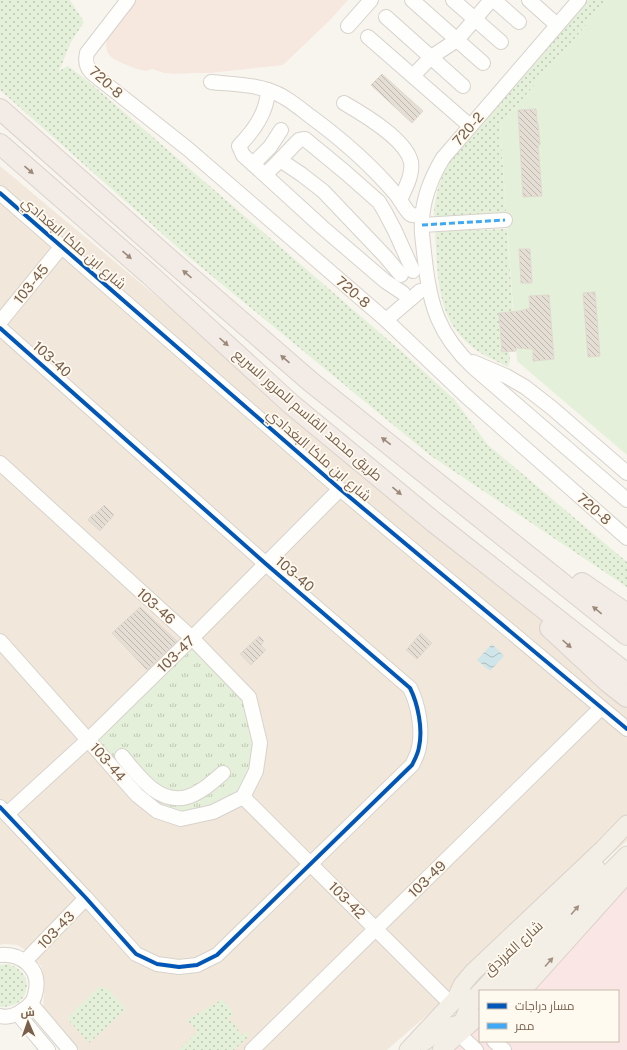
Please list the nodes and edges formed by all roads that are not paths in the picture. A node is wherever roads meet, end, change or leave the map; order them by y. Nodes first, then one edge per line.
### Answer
1 (128, 0) edge
2 (371, 0) edge
3 (412, 0) edge
4 (453, 0) edge
5 (492, 0) edge
6 (529, 0) edge
7 (579, 0) edge
8 (386, 17) dead end
9 (475, 19) junction
10 (519, 22) dead end
11 (557, 25) junction
12 (348, 26) dead end
13 (368, 37) dead end
14 (457, 40) junction
15 (501, 42) dead end
16 (431, 57) junction
17 (484, 62) dead end
18 (413, 76) junction
19 (211, 82) dead end
20 (463, 86) dead end
21 (268, 90) junction
22 (344, 103) dead end
23 (0, 109) edge
24 (470, 126) junction
25 (281, 130) dead end
26 (0, 144) edge
27 (280, 160) junction
28 (253, 164) junction
29 (265, 175) junction
30 (385, 182) junction
31 (0, 193) edge
32 (370, 195) junction
33 (400, 200) junction
34 (505, 220) dead end
35 (422, 221) junction
36 (62, 246) junction
37 (424, 288) junction
38 (404, 293) dead end
39 (386, 320) junction
40 (0, 322) edge
41 (0, 328) edge
42 (462, 356) junction
43 (0, 463) edge
44 (627, 473) edge
45 (340, 489) junction
46 (454, 496) junction
47 (627, 500) edge
48 (435, 523) junction
49 (627, 538) edge
50 (266, 564) junction
51 (627, 614) edge
52 (627, 635) edge
53 (192, 638) junction
54 (0, 641) edge
55 (627, 674) edge
56 (608, 682) junction
57 (627, 697) edge
58 (627, 703) edge
59 (601, 708) junction
60 (627, 729) edge
61 (88, 740) junction
62 (122, 756) dead end
63 (223, 773) dead end
64 (146, 784) junction
65 (137, 796) junction
66 (243, 797) junction
67 (3, 810) edge
68 (627, 824) edge
69 (627, 839) edge
70 (627, 855) edge
71 (310, 864) junction
72 (627, 874) edge
73 (589, 885) junction
74 (86, 898) junction
75 (376, 929) junction
76 (0, 955) edge
77 (26, 962) junction
78 (482, 990) edge
79 (503, 990) edge
80 (523, 990) edge
81 (479, 993) edge
82 (453, 1002) junction
83 (31, 1004) junction
84 (18, 1014) junction
85 (0, 1016) edge
86 (472, 1023) edge
87 (495, 1042) edge
88 (48, 1050) edge
89 (70, 1050) edge
90 (252, 1050) edge
91 (408, 1050) edge
92 (413, 1050) edge
93 (441, 1050) edge
94 (475, 1050) edge
95 (504, 1050) edge

1 - 39 street, 720-8
2 - 12 street
3 - 14 street
4 - 9 street
5 - 9 street
5 - 10 street
6 - 11 street
7 - 11 street, 720-2
8 - 16 street
9 - 14 street
9 - 15 street
11 - 24 street, 720-2
13 - 18 street
14 - 16 street
14 - 17 street
16 - 18 street
16 - 20 street
18 - 24 street
19 - 21 street
21 - 28 street
21 - 30 street
22 - 33 street
46 -> 23 highway, طريق محمد القاسم للمرور السريع
24 - 35 street, 720-2
25 - 28 street
26 -> 48 highway, طريق محمد القاسم للمرور السريع
27 - 29 street
27 - 32 street
27 - 32 street
28 - 29 street
29 - 38 street
30 - 32 street
30 - 33 street
31 - 36 street, شارع ابن ملكا البغدادي
33 - 35 street
34 - 35 street
35 - 37 street, 720-2
36 - 40 street, 103-45
36 - 45 street, شارع ابن ملكا البغدادي
37 - 39 street
37 - 42 street, 720-8
39 - 49 street, 720-8
41 - 50 street, 103-40
42 - 44 street
42 - 47 street, 720-8
43 - 53 street, 103-46
45 - 50 street, 103-47
45 - 59 street, شارع ابن ملكا البغدادي
46 - 51 highway
52 -> 46 highway, طريق محمد القاسم للمرور السريع
48 - 55 highway, طريق محمد القاسم للمرور السريع
48 -> 56 highway
50 - 53 street, 103-47
50 - 71 street, 103-40
53 - 61 street, 103-47
53 - 66 street, 103-46
54 - 61 street, 103-44
56 - 57 highway
56 - 58 highway
59 - 60 street, شارع ابن ملكا البغدادي
59 - 75 street, 103-49
61 - 65 street, 103-44
61 - 67 street, 103-47
62 - 64 street
63 - 64 street
64 - 65 street
65 - 66 street, 103-44
66 - 71 street, 103-42
67 - 74 street, 103-40
68 - 82 main road
69 - 73 main road
70 - 73 main road
71 - 74 street, 103-40
71 - 75 street, 103-42
80 -> 72 main road
73 - 78 main road
79 -> 73 main road, شارع الفرزدق
73 - 82 main road, شارع الفرزدق
74 - 77 street, 103-43
75 - 82 street, 103-42
75 - 90 street, 103-49
76 - 77 street
77 - 83 street
81 - 86 main road
82 - 91 main road, شارع الفرزدق
83 - 84 street
83 - 89 street
84 - 85 street
84 - 88 street
86 - 92 main road
86 - 93 main road
86 - 94 street
87 - 95 street

